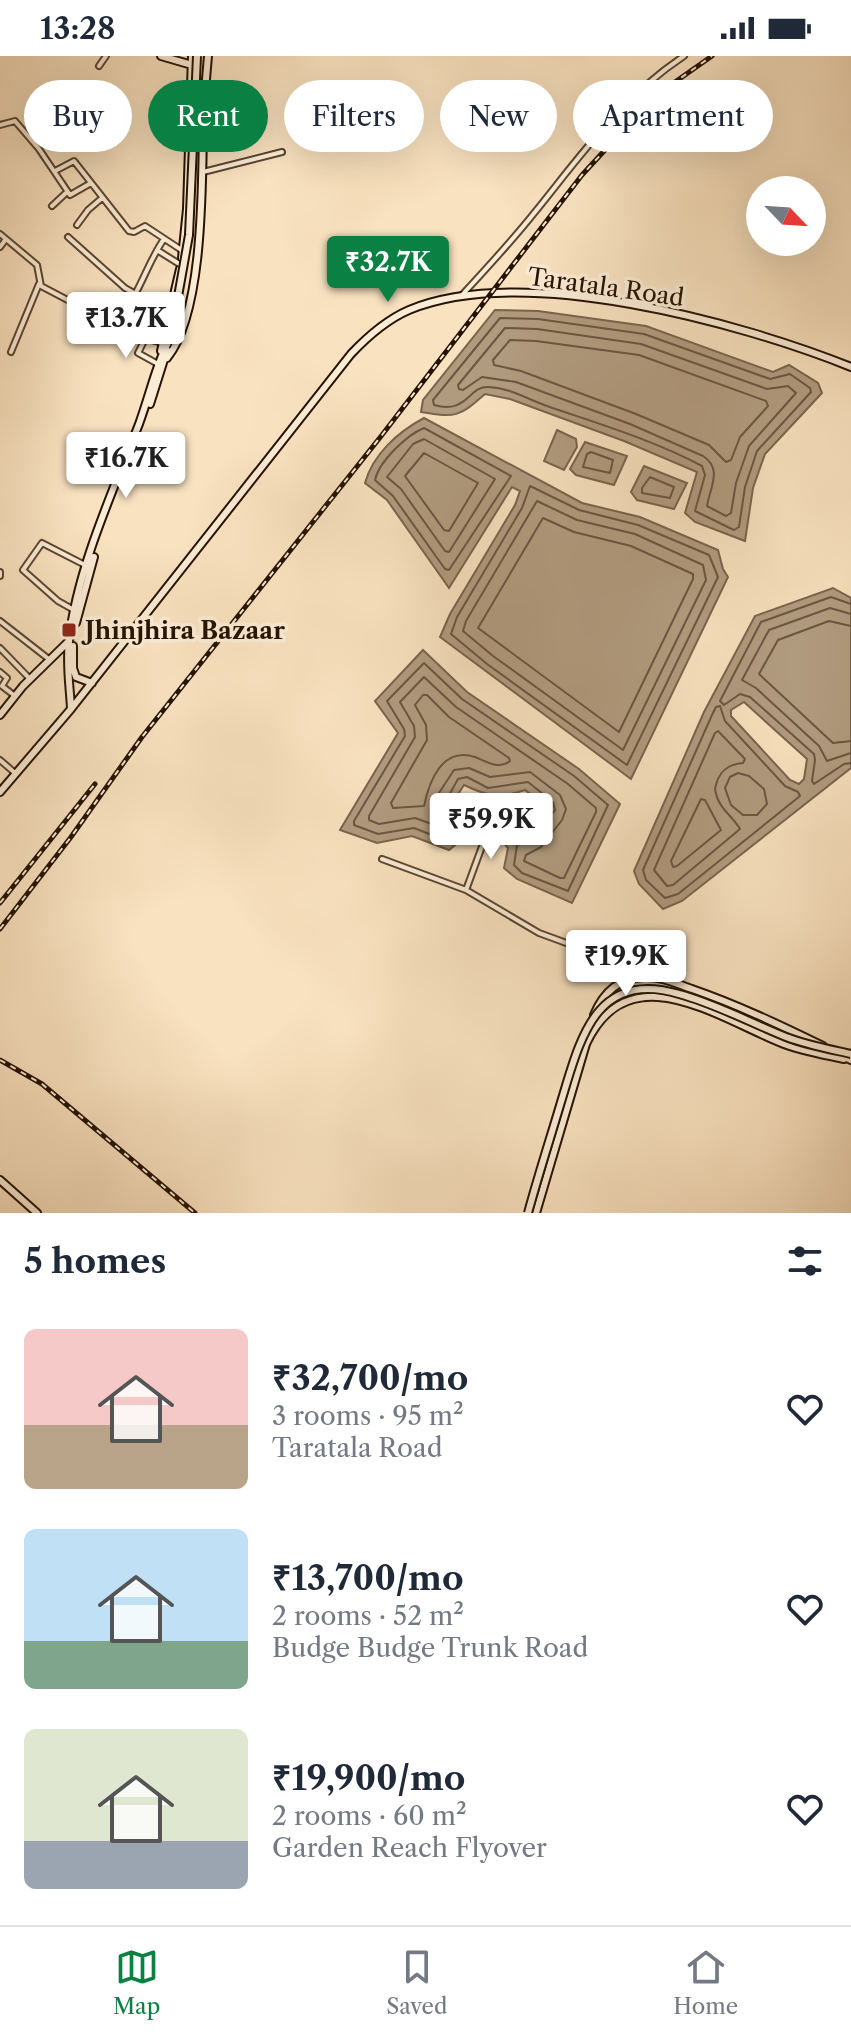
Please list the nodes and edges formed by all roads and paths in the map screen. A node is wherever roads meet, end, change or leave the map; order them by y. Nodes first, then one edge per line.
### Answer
1 (106, 56) edge
2 (161, 56) edge
3 (195, 56) edge
4 (208, 56) edge
5 (684, 56) edge
6 (191, 65) junction
7 (99, 66) dead end
8 (207, 66) junction
9 (0, 125) edge
10 (282, 152) dead end
11 (55, 171) junction
12 (203, 172) junction
13 (91, 183) junction
14 (67, 192) junction
15 (102, 198) junction
16 (52, 206) dead end
17 (77, 225) dead end
18 (0, 234) edge
19 (68, 237) dead end
20 (6, 239) junction
21 (164, 239) junction
22 (0, 247) edge
23 (157, 250) junction
24 (183, 251) junction
25 (181, 265) junction
26 (39, 284) junction
27 (135, 293) junction
28 (462, 295) junction
29 (171, 310) junction
30 (117, 319) junction
31 (146, 337) junction
32 (162, 343) junction
33 (11, 352) dead end
34 (161, 360) junction
35 (851, 367) edge
36 (87, 566) junction
37 (74, 610) junction
38 (0, 621) edge
39 (71, 644) junction
40 (0, 648) edge
41 (50, 660) junction
42 (0, 672) edge
43 (30, 679) junction
44 (92, 683) junction
45 (15, 696) junction
46 (71, 709) junction
47 (0, 715) edge
48 (0, 760) edge
49 (15, 773) junction
50 (0, 792) edge
51 (521, 832) dead end
52 (382, 859) dead end
53 (466, 890) junction
54 (580, 948) dead end
55 (851, 1058) edge
56 (0, 1180) edge
57 (37, 1213) edge
58 (531, 1213) edge

1 - 7 street
2 - 6 street
3 - 6 street
3 - 34 street, bridge
4 - 8 street
5 - 28 street
6 - 8 street
6 - 24 street
8 - 12 street
9 - 11 street
10 - 12 street
11 - 13 street
11 - 14 street
12 - 34 street
13 - 14 street
13 - 15 street
14 - 16 street
15 - 17 street
15 - 21 street
18 - 20 street
19 - 27 street
20 - 22 street
20 - 26 street
21 - 23 street
21 - 24 street
23 - 25 street
23 - 27 street
24 - 25 street
25 - 29 street
26 - 30 street
26 - 33 street
27 - 29 street
27 - 30 street
28 - 35 street, Taratala Road
28 - 44 street, Taratala Road
29 - 32 street
30 - 31 street
31 - 32 street
31 - 34 street
32 - 34 street
34 - 36 street
34 - 39 street
36 - 37 street
36 - 37 street
37 - 39 street
38 - 41 street
39 - 41 street
39 - 44 street
39 - 46 street
40 - 43 street
41 - 43 street
42 - 45 street
43 - 45 street
44 - 46 street, Taratala Road
45 - 47 street
46 - 49 street, Taratala Road
48 - 49 street
49 - 50 street, Taratala Road
51 - 53 street
52 - 53 street
53 - 54 street
55 - 58 street, bridge
55 - 58 street
56 - 57 street

